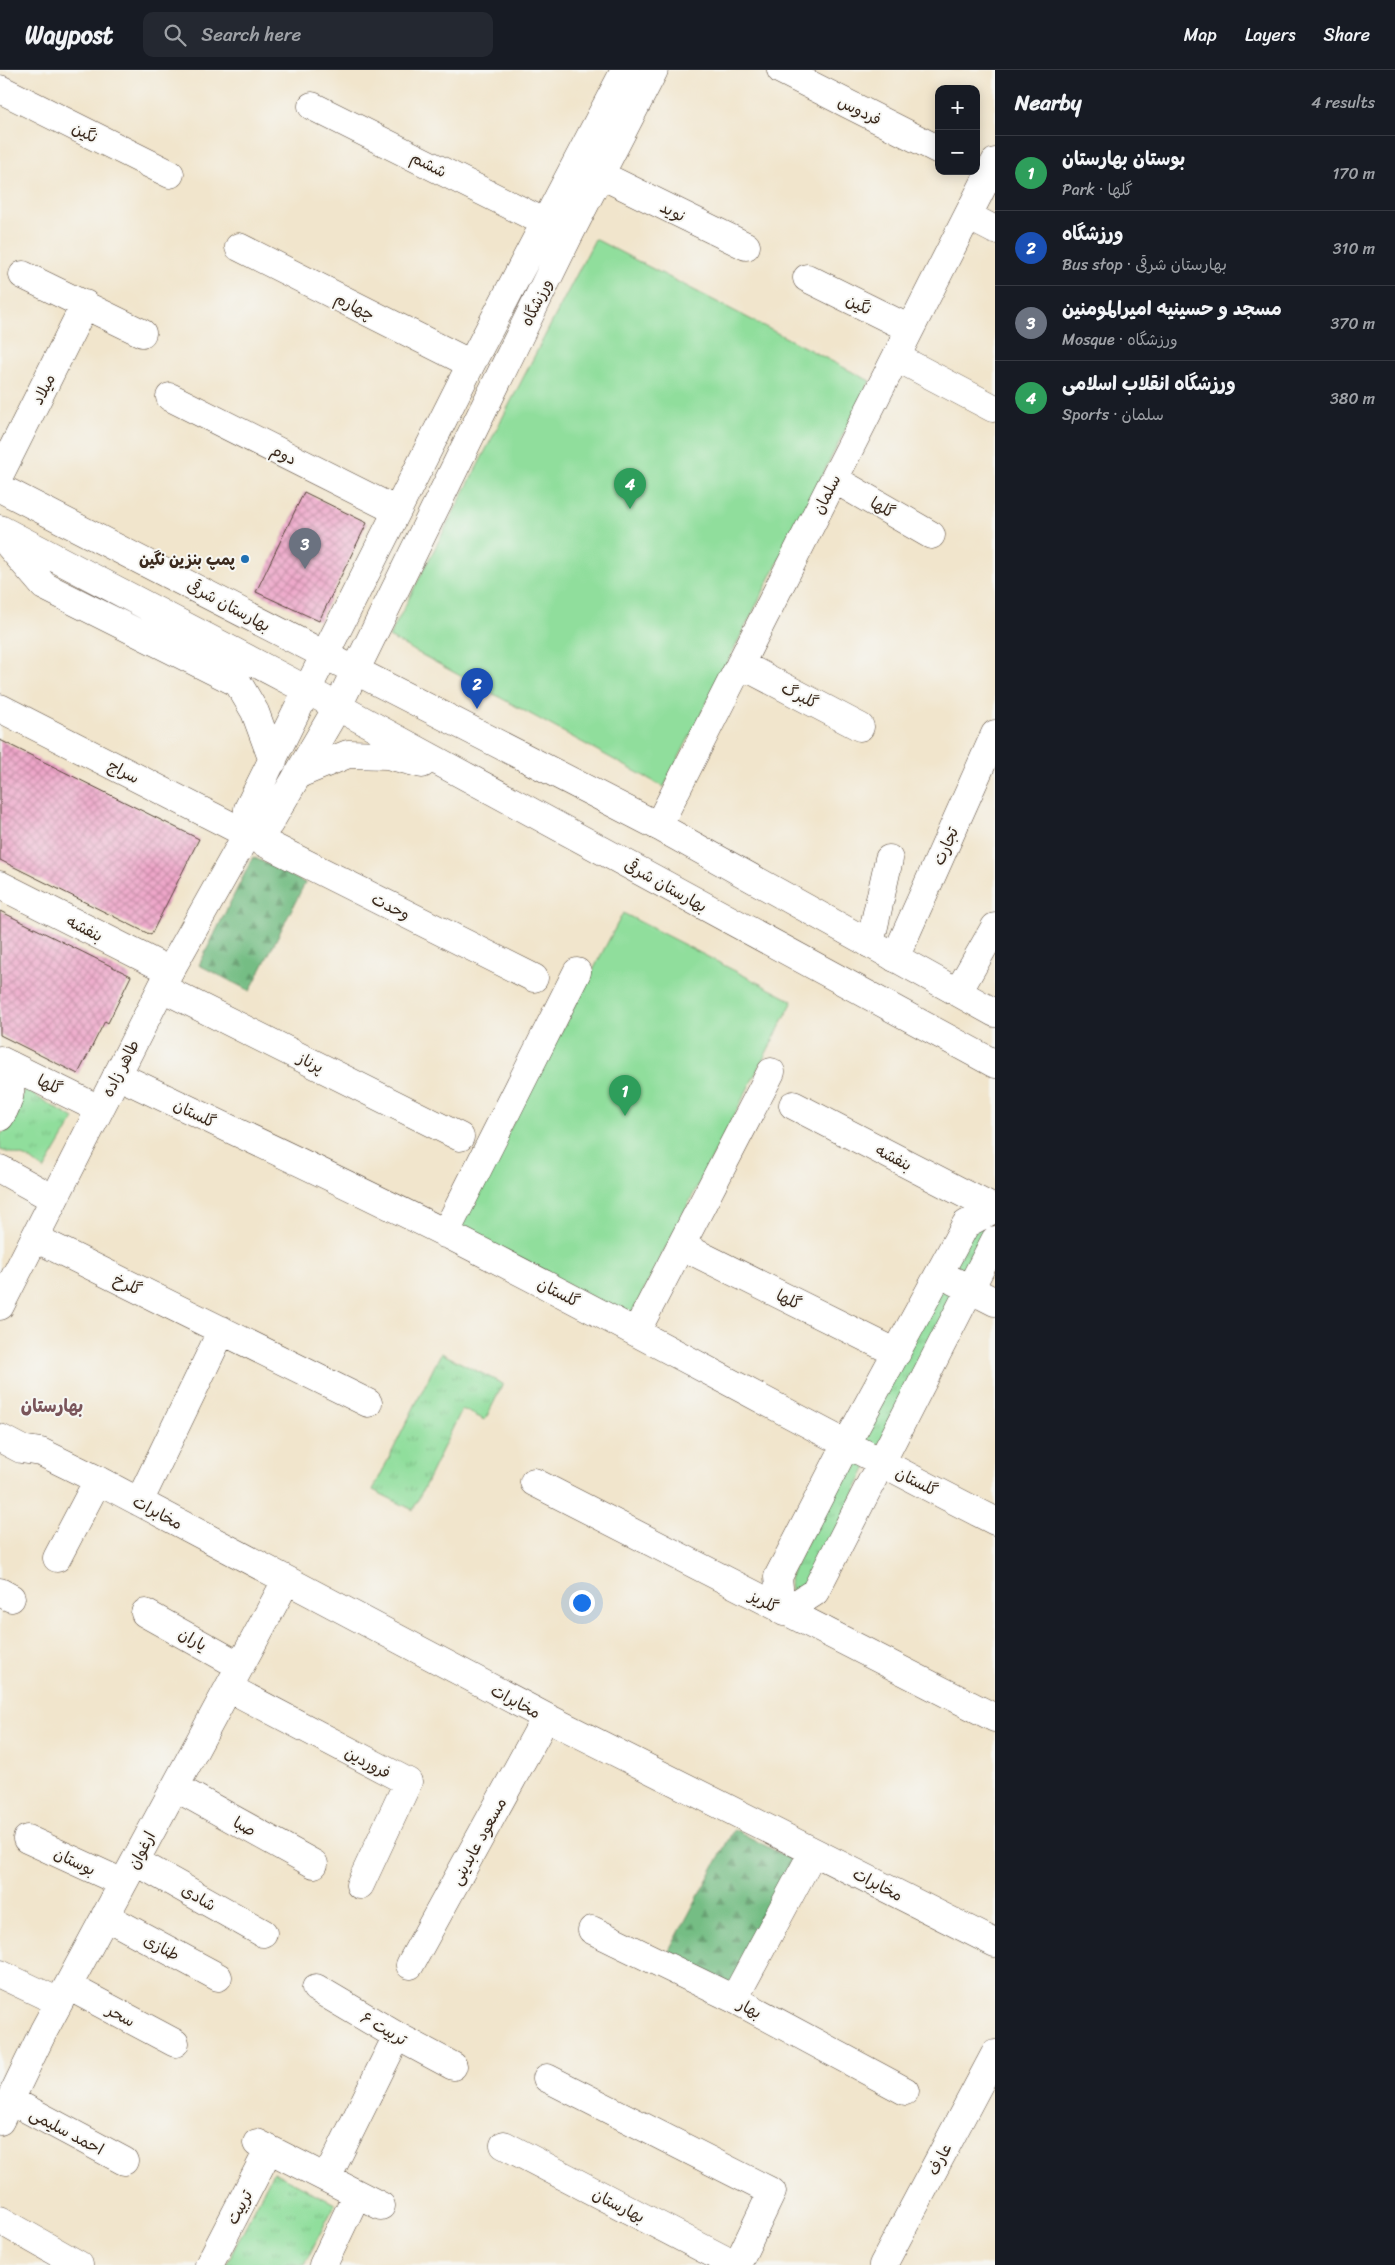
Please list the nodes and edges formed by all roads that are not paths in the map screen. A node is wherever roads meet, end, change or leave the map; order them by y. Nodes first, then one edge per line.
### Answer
1 (654, 70) edge
2 (781, 70) edge
3 (615, 73) edge
4 (0, 90) edge
5 (312, 106) dead end
6 (935, 148) edge
7 (986, 169) edge
8 (170, 174) dead end
9 (601, 176) junction
10 (968, 216) junction
11 (546, 223) junction
12 (995, 230) edge
13 (746, 246) dead end
14 (239, 247) dead end
15 (23, 275) dead end
16 (807, 278) dead end
17 (85, 304) junction
18 (910, 330) junction
19 (142, 333) dead end
20 (896, 357) junction
21 (471, 364) junction
22 (170, 397) dead end
23 (993, 408) dead end
24 (0, 474) edge
25 (834, 479) junction
26 (0, 488) edge
27 (397, 511) junction
28 (0, 529) edge
29 (0, 535) edge
30 (931, 535) dead end
31 (324, 654) junction
32 (740, 664) junction
33 (356, 671) junction
34 (307, 690) junction
35 (338, 706) junction
36 (0, 708) edge
37 (860, 726) dead end
38 (995, 734) edge
39 (273, 761) junction
40 (299, 774) junction
41 (467, 776) junction
42 (658, 826) junction
43 (247, 834) junction
44 (889, 859) dead end
45 (0, 885) edge
46 (995, 927) edge
47 (870, 944) junction
48 (895, 958) junction
49 (577, 972) dead end
50 (534, 978) dead end
51 (166, 980) junction
52 (958, 992) junction
53 (995, 1013) edge
54 (3, 1061) edge
55 (995, 1064) edge
56 (771, 1072) dead end
57 (116, 1076) junction
58 (793, 1105) dead end
59 (99, 1109) junction
60 (0, 1117) edge
61 (460, 1137) dead end
62 (0, 1169) edge
63 (54, 1199) junction
64 (994, 1209) edge
65 (995, 1216) edge
66 (446, 1234) junction
67 (35, 1238) junction
68 (995, 1240) edge
69 (682, 1246) junction
70 (941, 1274) junction
71 (970, 1289) junction
72 (995, 1302) edge
73 (0, 1306) edge
74 (222, 1330) junction
75 (636, 1332) junction
76 (897, 1353) junction
77 (368, 1403) dead end
78 (0, 1423) edge
79 (0, 1438) edge
80 (846, 1444) junction
81 (42, 1452) junction
82 (880, 1462) junction
83 (98, 1480) junction
84 (534, 1482) dead end
85 (139, 1502) junction
86 (995, 1521) edge
87 (57, 1558) dead end
88 (286, 1580) junction
89 (782, 1611) junction
90 (145, 1613) dead end
91 (235, 1677) junction
92 (546, 1717) junction
93 (995, 1718) edge
94 (175, 1787) junction
95 (27, 1839) dead end
96 (813, 1852) junction
97 (314, 1864) dead end
98 (129, 1872) junction
99 (360, 1886) dead end
100 (105, 1916) junction
101 (592, 1930) dead end
102 (263, 1934) dead end
103 (995, 1943) edge
104 (410, 1965) dead end
105 (0, 1974) edge
106 (218, 1977) dead end
107 (316, 1988) dead end
108 (63, 1994) junction
109 (734, 1999) junction
110 (397, 2036) junction
111 (175, 2044) dead end
112 (995, 2054) edge
113 (453, 2066) dead end
114 (547, 2078) dead end
115 (905, 2091) dead end
116 (3, 2115) edge
117 (504, 2145) dead end
118 (124, 2161) dead end
119 (327, 2178) junction
120 (357, 2194) junction
121 (381, 2206) dead end
122 (0, 2220) edge
123 (79, 2265) edge
124 (209, 2265) edge
125 (323, 2265) edge
126 (736, 2265) edge
127 (883, 2265) edge

1 - 9 street, ورزشگاه
2 - 6 street, فردوس
3 - 11 street, ورزشگاه
4 - 8 street, نگین
5 - 11 street, ششم
7 - 10 street, سلمان
9 - 13 street, نوید
9 - 33 street, ورزشگاه
10 - 12 street
10 - 18 street, سلمان
11 - 21 street, ورزشگاه
14 - 21 street, چهارم
15 - 17 street
16 - 18 street, نگین
17 - 19 street
17 - 24 street, میلاد
18 - 20 street, سلمان
20 - 23 street
20 - 25 street, سلمان
21 - 27 street, ورزشگاه
22 - 27 street, دوم
25 - 30 street, گلها
25 - 32 street, سلمان
26 - 31 street, بهارستان شرقی
27 - 31 street, ورزشگاه
28 - 34 street
29 - 39 street
31 - 33 street
31 - 34 street, ورزشگاه
32 - 37 street, گلبرگ
32 - 42 street, سلمان
33 - 35 street, ورزشگاه
33 - 42 street
34 - 35 street
34 - 39 street, طاهر زاده
35 - 40 street
35 - 41 street, بهارستان شرقی
36 - 43 street, سراج
38 - 48 street, تجارت
39 - 43 street, طاهر زاده
40 - 41 street
40 - 43 street
41 - 55 street, بهارستان شرقی
42 - 47 street
43 - 50 street, وحدت
43 - 51 street, طاهر زاده
44 - 47 street
45 - 51 street, بنفشه
46 - 52 street
47 - 48 street
48 - 52 street
49 - 66 street
51 - 57 street, طاهر زاده
51 - 61 street, پرناز
52 - 53 street
54 - 59 street, گلها
54 - 60 street
56 - 69 street
57 - 59 street, طاهر زاده
57 - 66 street, گلستان
58 - 64 street, بنفشه
59 - 63 street, طاهر زاده
62 - 63 street
63 - 67 street, طاهر زاده
64 - 65 street
64 - 70 street
66 - 75 street, گلستان
67 - 73 street, طاهر زاده
67 - 74 street, گلرخ
68 - 71 street
69 - 75 street
69 - 76 street, گلها
70 - 71 street
70 - 76 street
71 - 72 street
71 - 82 street
74 - 77 street, گلرخ
74 - 85 street
75 - 80 street, گلستان
76 - 80 street
78 - 81 street, مخابرات
79 - 81 street, مخابرات
80 - 82 street, گلستان
80 - 89 street
81 - 83 street, مخابرات
82 - 86 street, گلستان
82 - 89 street
83 - 85 street, مخابرات
83 - 87 street
84 - 89 street, گلریز
85 - 88 street, مخابرات
88 - 91 street, ارغوان
88 - 92 street, مخابرات
89 - 93 street, گلریز
90 - 91 street, یاران
91 - 94 street, ارغوان
91 - 99 street, فروردین
92 - 96 street, مخابرات
92 - 104 street, مسعود عابدینی
94 - 97 street, صبا
94 - 98 street, ارغوان
95 - 98 street, بوستان
96 - 103 street, مخابرات
96 - 109 street
98 - 100 street, ارغوان
98 - 102 street, شادی
100 - 106 street, طنازی
100 - 108 street, ارغوان
101 - 109 street, بهار
105 - 108 street, سحر
107 - 110 street, تربیت ۶
108 - 111 street, سحر
108 - 116 street, ارغوان
109 - 115 street, بهار
110 - 113 street, تربیت ۶
110 - 119 street
112 - 127 street, عارف
114 - 126 street
116 - 118 street, احمد سلیمی
117 - 126 street, بهارستان
119 - 120 street
119 - 124 street, تربیت
120 - 121 street
120 - 125 street
122 - 123 street

